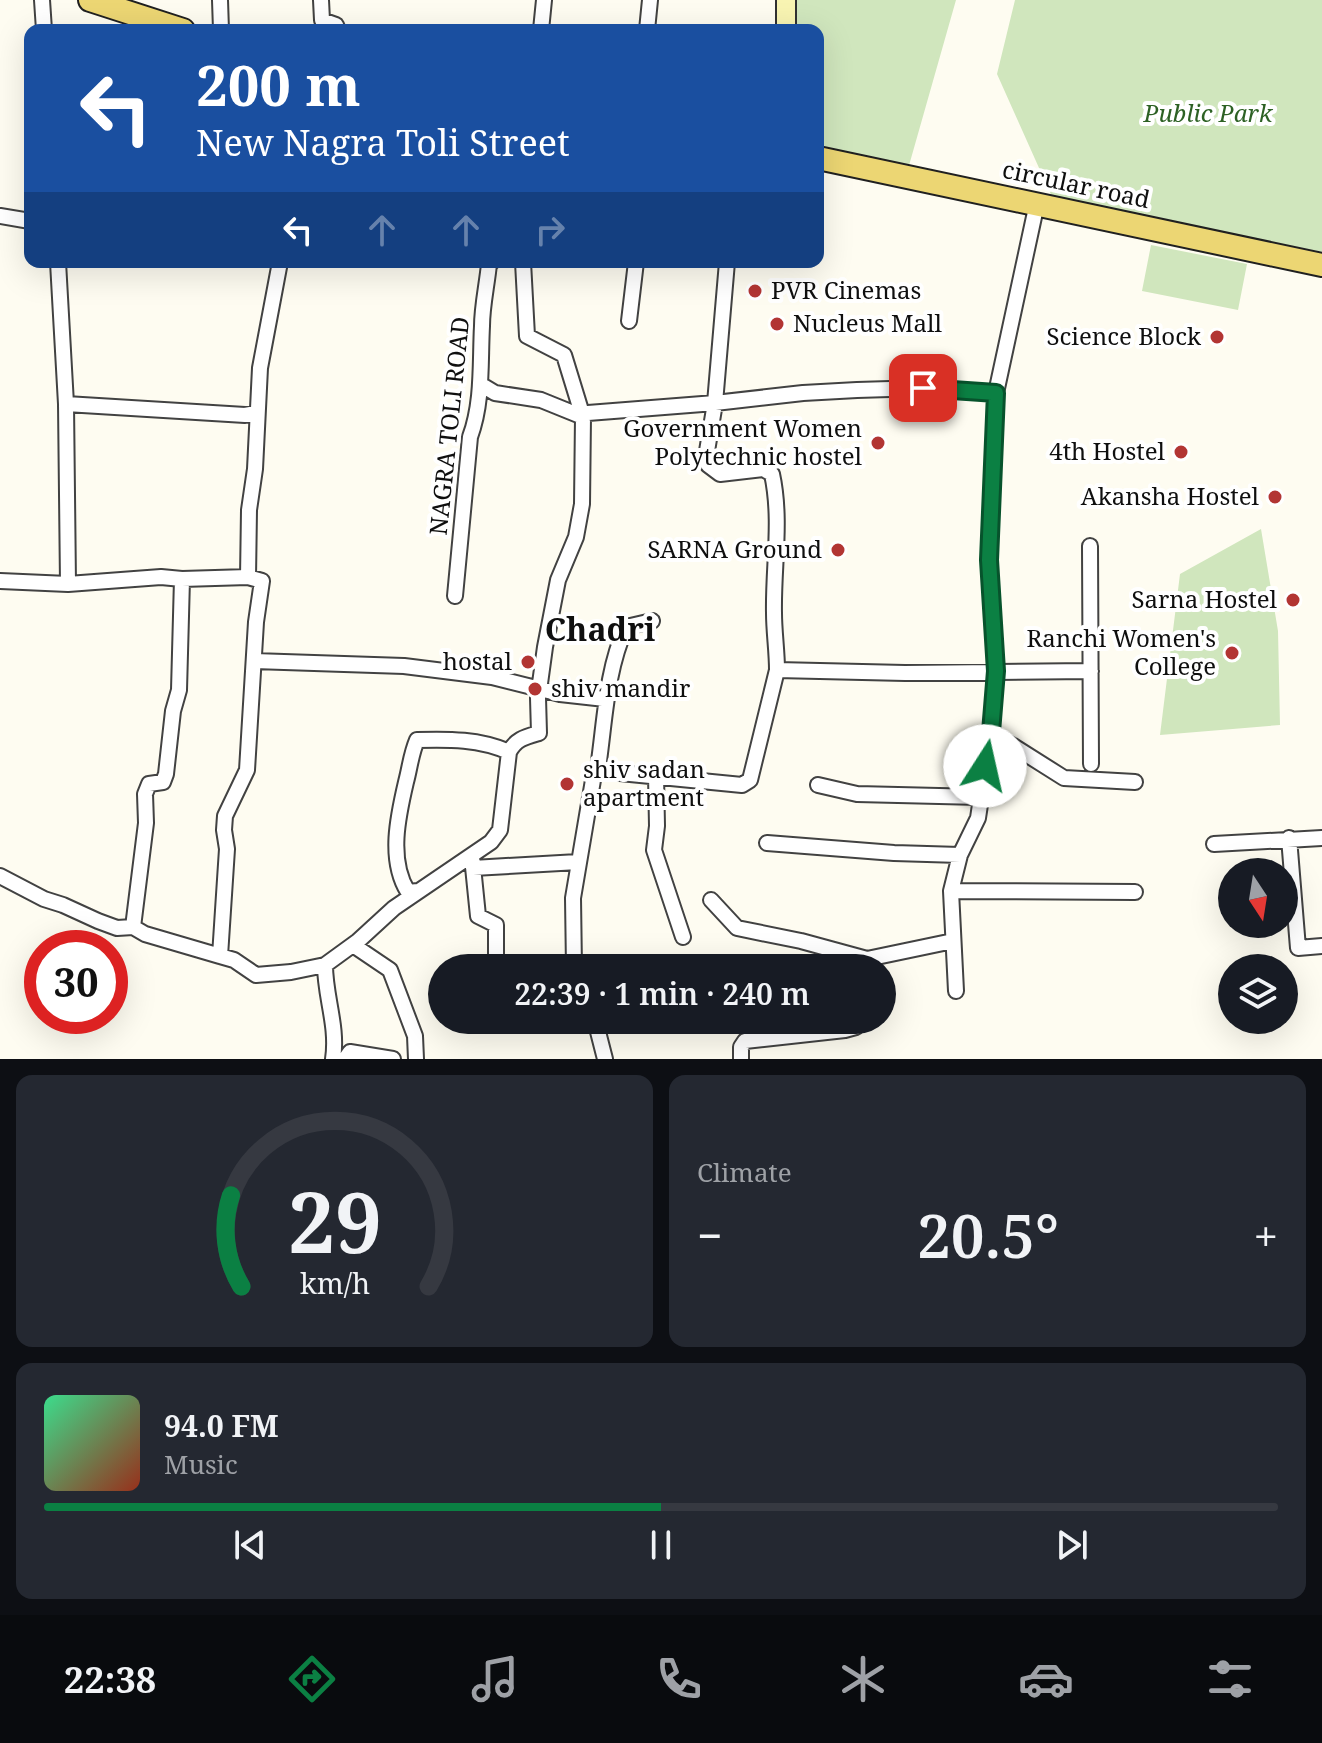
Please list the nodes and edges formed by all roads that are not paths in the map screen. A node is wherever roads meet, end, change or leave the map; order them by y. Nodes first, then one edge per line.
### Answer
1 (42, 0) edge
2 (90, 0) edge
3 (220, 0) edge
4 (321, 0) edge
5 (544, 0) edge
6 (650, 0) edge
7 (786, 0) edge
8 (44, 24) edge
9 (164, 24) edge
10 (221, 24) edge
11 (333, 24) edge
12 (542, 24) edge
13 (648, 24) edge
14 (786, 24) edge
15 (824, 159) edge
16 (1037, 203) junction
17 (0, 216) edge
18 (24, 220) edge
19 (1322, 265) edge
20 (58, 268) edge
21 (279, 268) edge
22 (489, 268) edge
23 (523, 268) edge
24 (635, 268) edge
25 (726, 268) edge
26 (629, 321) dead end
27 (480, 384) junction
28 (996, 393) junction
29 (715, 403) junction
30 (66, 404) junction
31 (256, 413) junction
32 (586, 415) junction
33 (1090, 546) dead end
34 (248, 577) junction
35 (182, 579) junction
36 (0, 581) edge
37 (68, 584) junction
38 (455, 596) dead end
39 (652, 621) dead end
40 (254, 661) junction
41 (777, 670) junction
42 (996, 671) junction
43 (1091, 671) junction
44 (539, 689) junction
45 (605, 699) junction
46 (991, 732) junction
47 (509, 752) junction
48 (1091, 764) dead end
49 (598, 768) junction
50 (656, 775) junction
51 (1135, 782) dead end
52 (818, 785) dead end
53 (980, 797) junction
54 (1289, 838) junction
55 (1322, 838) edge
56 (767, 843) dead end
57 (1214, 844) dead end
58 (960, 855) junction
59 (472, 862) junction
60 (578, 862) junction
61 (0, 876) edge
62 (418, 891) junction
63 (951, 891) junction
64 (1135, 892) dead end
65 (711, 900) dead end
66 (133, 927) junction
67 (683, 937) dead end
68 (953, 941) junction
69 (353, 945) junction
70 (1322, 946) edge
71 (496, 954) edge
72 (574, 954) edge
73 (838, 954) edge
74 (220, 956) junction
75 (896, 956) edge
76 (325, 965) junction
77 (956, 991) dead end
78 (599, 1034) edge
79 (809, 1034) edge
80 (333, 1059) edge
81 (345, 1059) edge
82 (393, 1059) edge
83 (416, 1059) edge
84 (605, 1059) edge
85 (741, 1059) edge

1 - 8 street
2 - 9 main road
3 - 10 street
4 - 11 street
5 - 12 street
6 - 13 street
7 - 14 street
15 - 16 main road, circular road
16 - 19 main road, circular road
16 - 28 street
17 - 18 street
20 - 30 street
21 - 31 street
22 - 27 street, NAGRA TOLI ROAD
23 - 32 street
24 - 26 street
25 - 29 street
27 - 32 street
27 - 38 street, NAGRA TOLI ROAD
28 - 29 street
28 - 42 street
29 - 32 street
29 - 41 street
30 - 31 street
30 - 37 street
31 - 34 street
32 - 44 street
33 - 43 street
34 - 35 street
34 - 40 street
35 - 37 street
35 - 66 street
36 - 37 street
39 - 45 street
40 - 44 street
40 - 74 street
41 - 42 street
41 - 50 street
42 - 43 street
42 - 46 street
43 - 48 street
44 - 45 street
44 - 47 street
45 - 49 street
46 - 51 street
46 - 53 street
47 - 59 street
47 - 62 street
49 - 50 street
49 - 60 street
50 - 67 street
52 - 53 street
53 - 58 street
54 - 55 street
54 - 57 street
54 - 70 street
56 - 58 street
58 - 63 street
59 - 60 street
59 - 62 street
59 - 71 street
60 - 72 street
61 - 66 street
62 - 69 street
63 - 64 street
63 - 68 street
65 - 73 street
66 - 74 street
68 - 75 street
68 - 77 street
69 - 76 street
69 - 83 street
74 - 76 street
76 - 80 street
78 - 84 street
79 - 85 street
81 - 82 street

